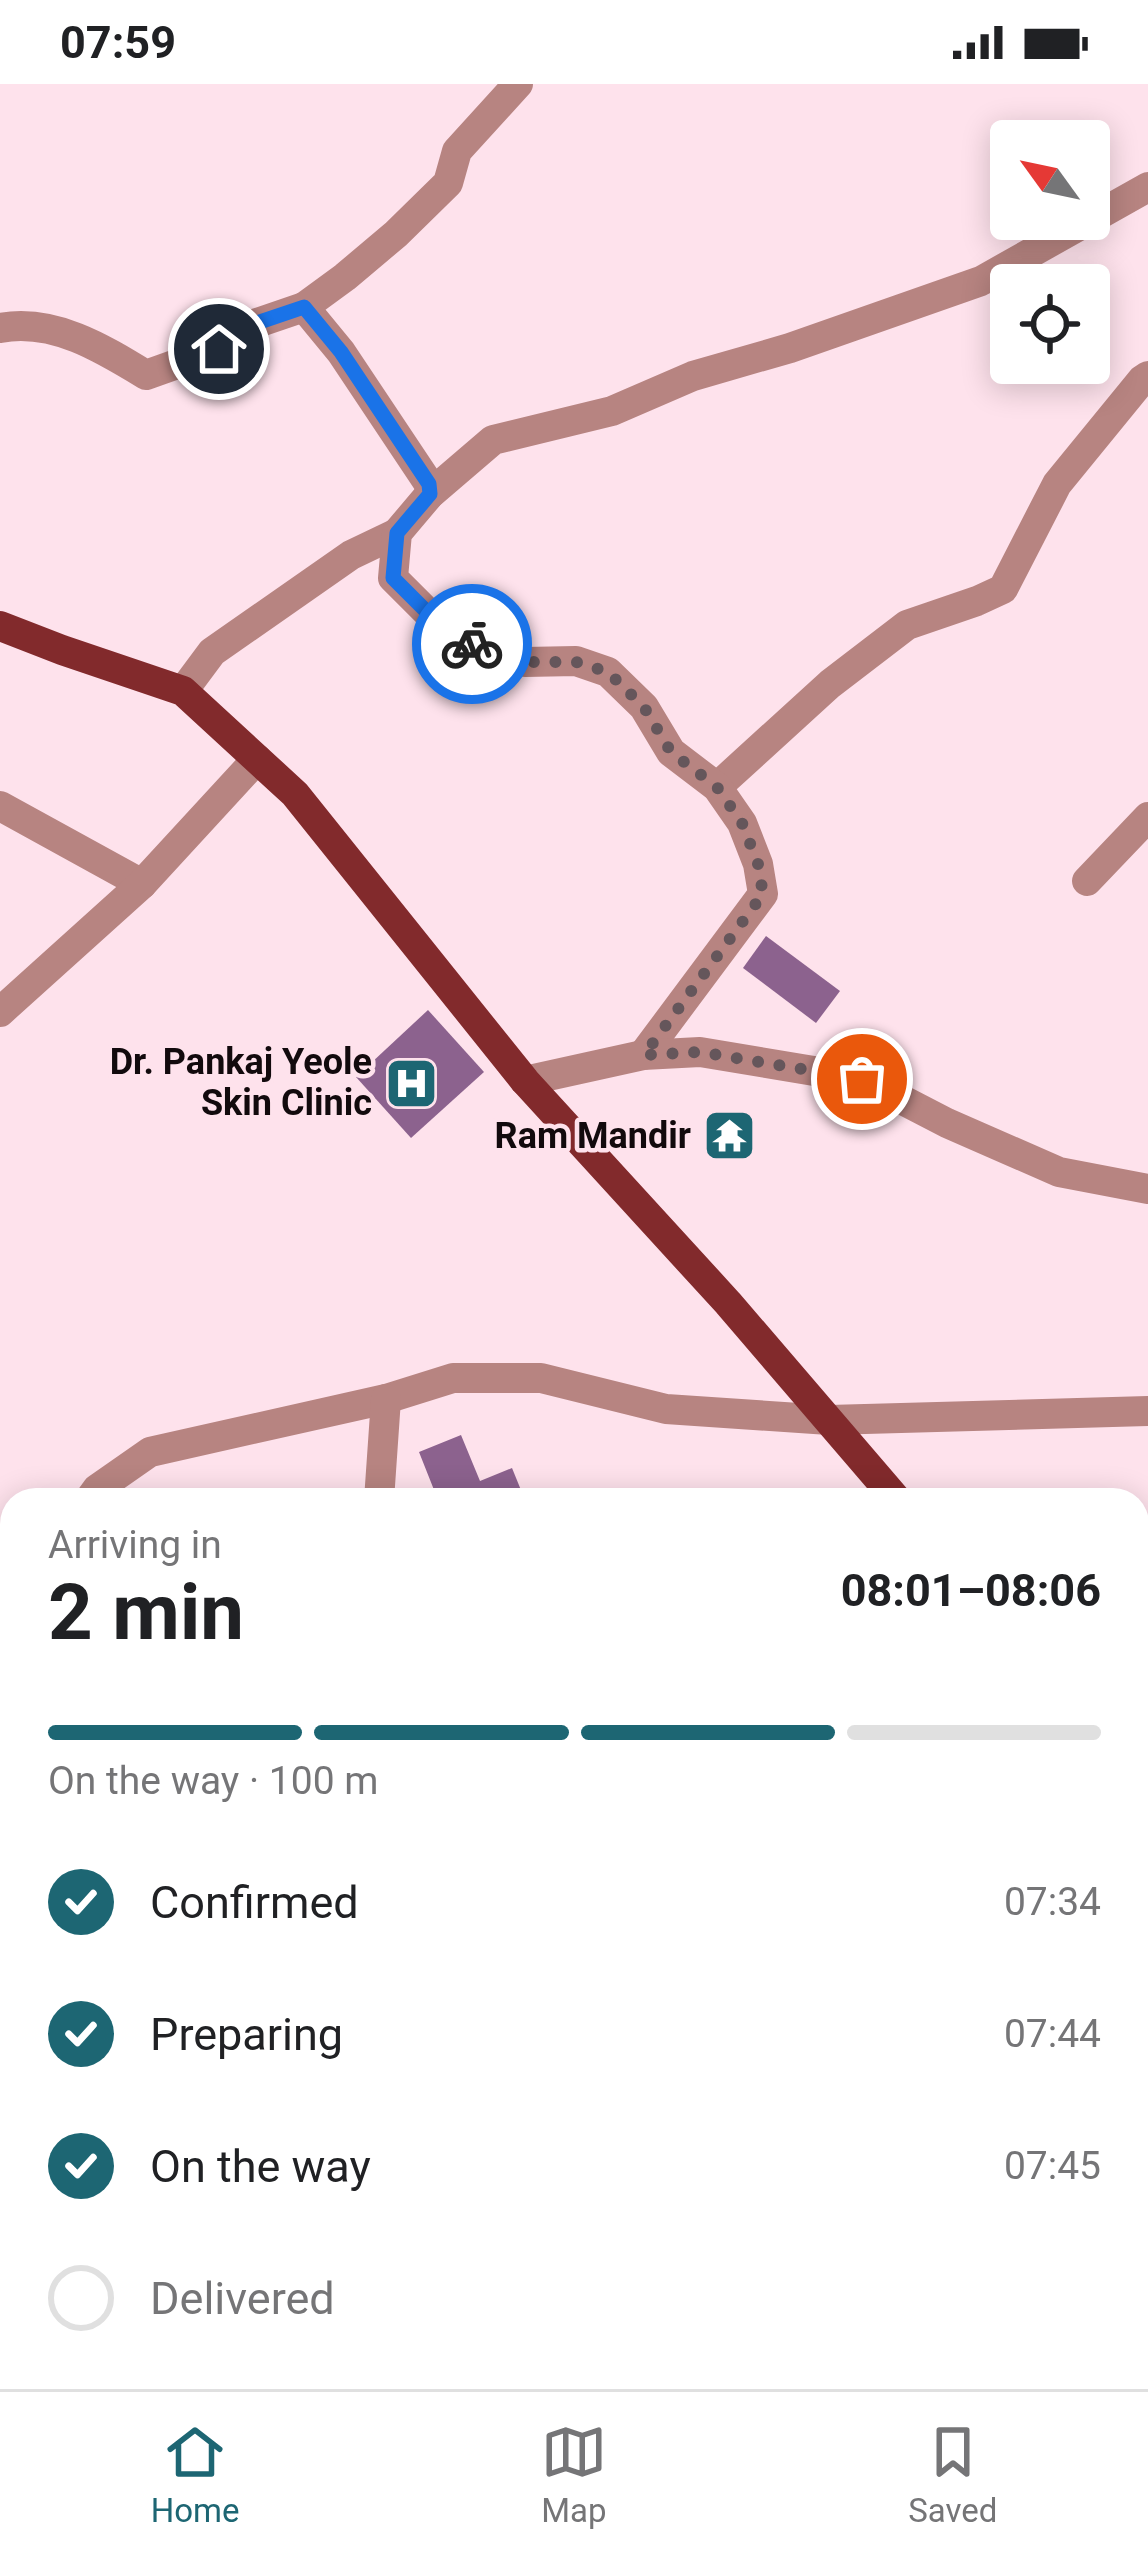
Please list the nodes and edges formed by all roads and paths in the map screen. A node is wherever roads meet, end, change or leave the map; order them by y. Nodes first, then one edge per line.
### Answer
1 (518, 84) edge
2 (1148, 187) edge
3 (304, 307) junction
4 (0, 328) edge
5 (1148, 376) edge
6 (430, 494) junction
7 (397, 533) junction
8 (0, 626) edge
9 (183, 691) junction
10 (257, 759) junction
11 (717, 787) junction
12 (0, 806) edge
13 (1148, 817) edge
14 (1087, 881) dead end
15 (142, 884) junction
16 (0, 1012) edge
17 (644, 1055) junction
18 (525, 1081) junction
19 (1148, 1189) edge
20 (386, 1399) junction
21 (1148, 1412) edge
22 (829, 1420) junction
23 (98, 1488) edge
24 (380, 1488) edge
25 (887, 1488) edge

1 - 3 street
2 - 6 street
3 - 4 street
3 - 6 street
5 - 11 street
6 - 7 street
7 - 9 street
7 - 11 street
8 - 9 main road
9 - 10 main road
10 - 15 street
10 - 18 main road
11 - 17 street
12 - 15 street
13 - 14 street
15 - 16 street
17 - 18 street
17 - 19 street
18 - 22 main road
20 - 22 street
20 - 23 street
20 - 24 street
21 - 22 street
22 - 25 main road

